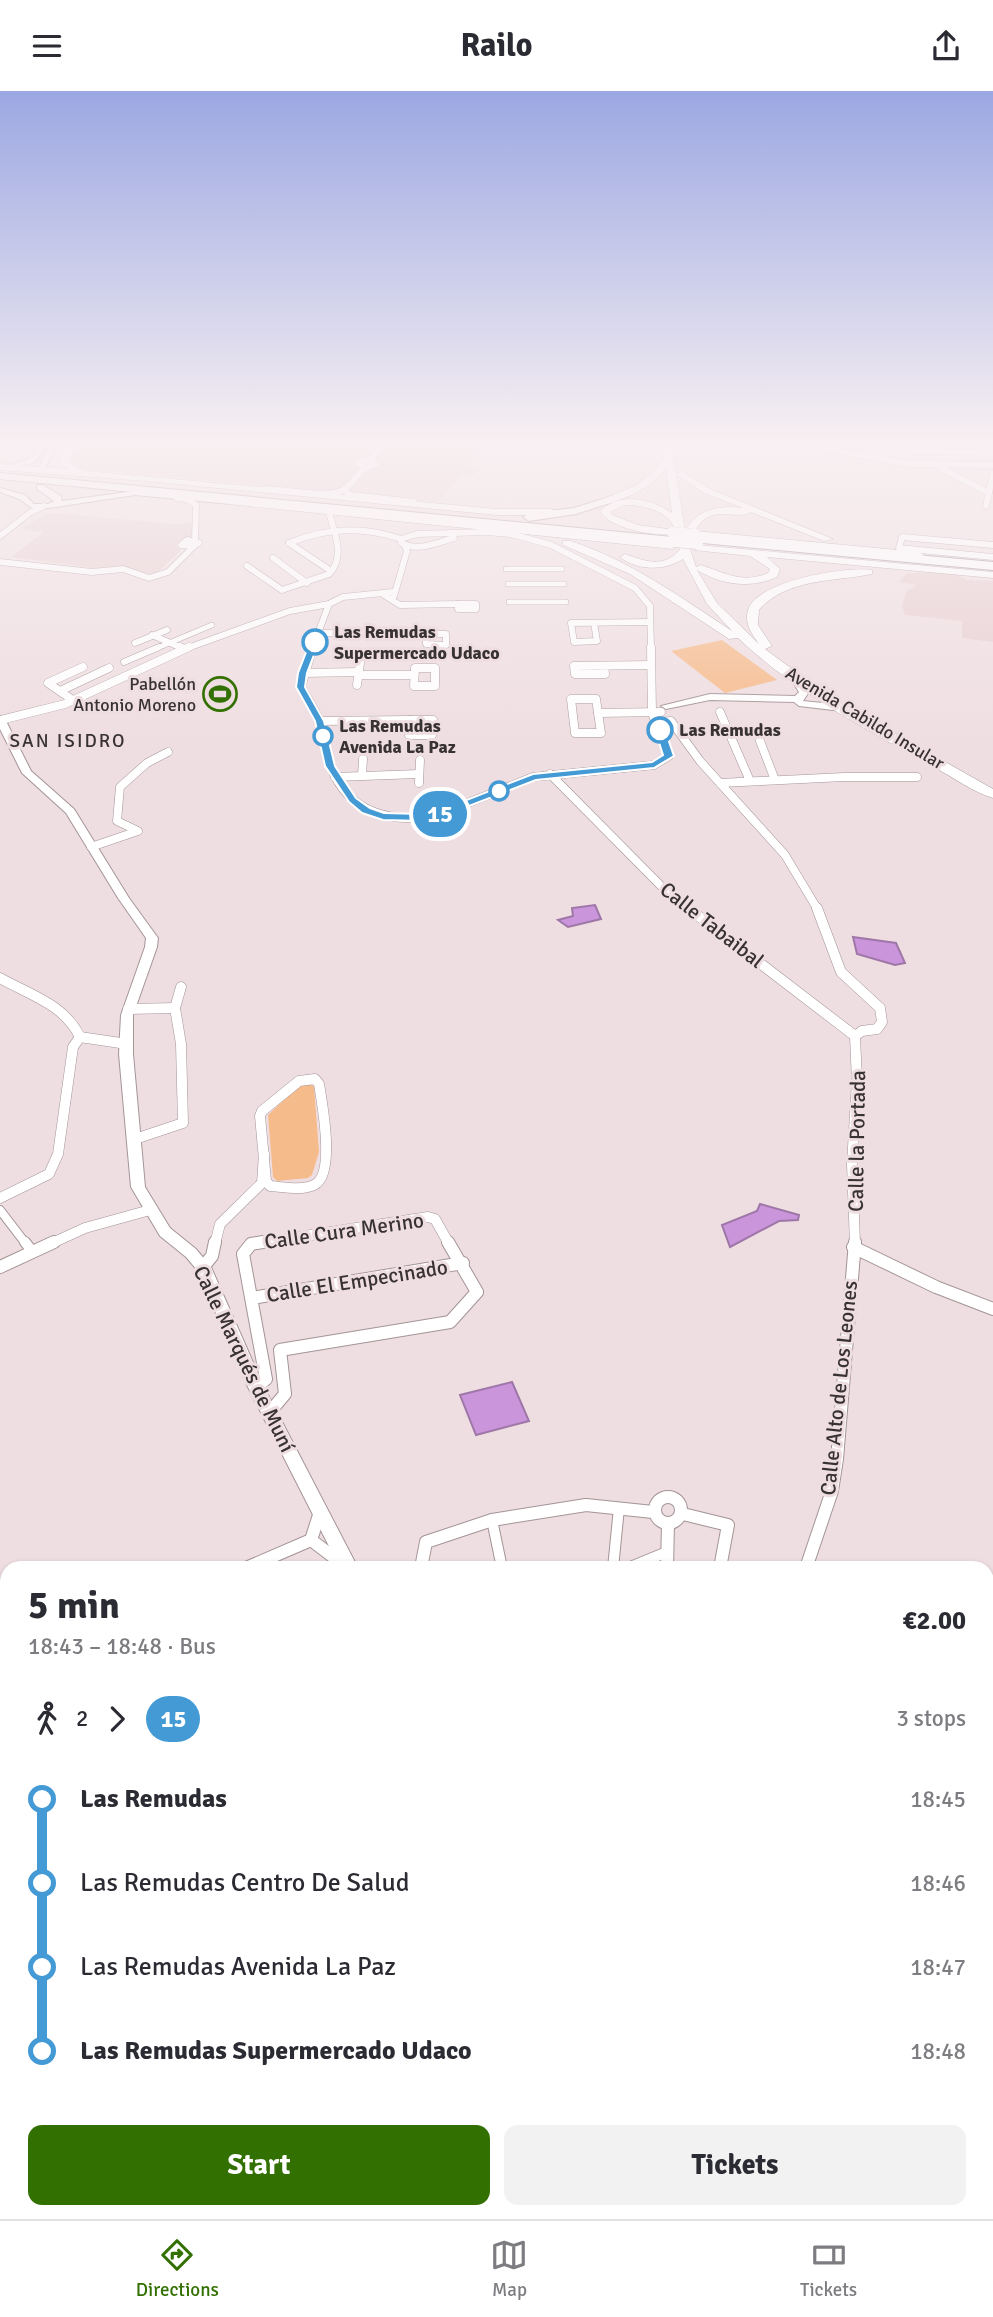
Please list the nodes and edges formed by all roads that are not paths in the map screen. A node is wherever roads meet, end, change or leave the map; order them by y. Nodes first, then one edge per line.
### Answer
1 (192, 543) edge
2 (289, 543) edge
3 (336, 543) edge
4 (405, 543) edge
5 (414, 543) edge
6 (545, 543) edge
7 (568, 543) edge
8 (641, 543) edge
9 (676, 543) edge
10 (679, 543) edge
11 (697, 543) edge
12 (709, 543) edge
13 (739, 543) edge
14 (758, 543) edge
15 (844, 543) edge
16 (900, 543) edge
17 (958, 543) edge
18 (973, 543) edge
19 (433, 544) edge
20 (993, 545) edge
21 (424, 547) junction
22 (869, 551) junction
23 (735, 552) junction
24 (919, 555) junction
25 (954, 555) junction
26 (993, 557) edge
27 (273, 558) dead end
28 (0, 561) edge
29 (247, 566) dead end
30 (403, 566) junction
31 (701, 568) junction
32 (506, 569) dead end
33 (562, 569) dead end
34 (993, 569) edge
35 (331, 571) junction
36 (952, 572) junction
37 (307, 583) junction
38 (564, 584) dead end
39 (508, 585) dead end
40 (393, 596) junction
41 (566, 601) dead end
42 (509, 602) dead end
43 (311, 604) junction
44 (329, 604) junction
45 (458, 604) dead end
46 (650, 622) junction
47 (387, 623) dead end
48 (594, 623) dead end
49 (212, 625) dead end
50 (167, 630) dead end
51 (443, 630) dead end
52 (318, 633) junction
53 (386, 633) junction
54 (152, 635) junction
55 (166, 642) junction
56 (135, 643) dead end
57 (184, 649) junction
58 (764, 650) junction
59 (124, 662) dead end
60 (360, 663) dead end
61 (650, 665) junction
62 (604, 666) dead end
63 (82, 667) dead end
64 (109, 668) dead end
65 (303, 673) junction
66 (358, 674) junction
67 (414, 674) dead end
68 (795, 678) junction
69 (357, 685) dead end
70 (60, 691) junction
71 (800, 698) junction
72 (74, 701) junction
73 (842, 708) junction
74 (375, 711) dead end
75 (430, 711) dead end
76 (720, 712) dead end
77 (598, 713) junction
78 (659, 713) junction
79 (410, 720) junction
80 (429, 720) junction
81 (320, 721) junction
82 (374, 721) junction
83 (2, 725) edge
84 (760, 741) dead end
85 (168, 752) dead end
86 (363, 759) dead end
87 (420, 760) dead end
88 (550, 774) junction
89 (362, 775) junction
90 (335, 776) junction
91 (917, 777) dead end
92 (775, 780) junction
93 (750, 781) junction
94 (720, 783) junction
95 (993, 786) edge
96 (993, 794) edge
97 (91, 847) junction
98 (0, 978) edge
99 (181, 987) dead end
100 (175, 1008) junction
101 (128, 1009) junction
102 (855, 1036) junction
103 (79, 1037) junction
104 (127, 1044) junction
105 (132, 1140) junction
106 (264, 1154) junction
107 (296, 1188) junction
108 (0, 1198) edge
109 (0, 1210) edge
110 (150, 1210) junction
111 (232, 1213) junction
112 (853, 1247) junction
113 (32, 1251) junction
114 (463, 1263) junction
115 (0, 1267) edge
116 (203, 1267) junction
117 (252, 1298) junction
118 (993, 1309) edge
119 (280, 1350) junction
120 (262, 1352) junction
121 (256, 1387) junction
122 (269, 1413) junction
123 (620, 1508) junction
124 (653, 1512) junction
125 (320, 1513) junction
126 (683, 1514) junction
127 (492, 1520) junction
128 (668, 1523) junction
129 (311, 1540) junction
130 (667, 1552) junction
131 (274, 1561) edge
132 (340, 1561) edge
133 (345, 1561) edge
134 (421, 1561) edge
135 (501, 1561) edge
136 (614, 1561) edge
137 (645, 1561) edge
138 (667, 1561) edge
139 (721, 1561) edge
140 (808, 1561) edge

1 - 28 street
2 - 35 street
3 - 35 street
4 - 30 street
5 - 21 street
6 - 46 street
7 - 58 main road
8 - 9 main road
10 - 58 main road, Avenida Cabildo Insular
11 - 31 main road, Avenida Cabildo Insular
12 - 23 main road
13 - 34 highway
14 - 22 main road
15 - 22 main road
16 - 25 street
17 - 25 street
18 - 20 street
19 - 21 street
21 - 30 street
22 - 24 main road
23 - 31 main road
23 - 36 main road
24 - 25 street
24 - 34 street
25 - 26 street
27 - 37 street
29 - 37 street
30 - 40 street
31 - 58 main road, Avenida Cabildo Insular
32 - 33 street
34 - 36 main road
35 - 37 street
36 - 58 main road
37 - 43 street
38 - 39 street
40 - 44 street
40 - 45 street
41 - 42 street
43 - 44 street
43 - 57 street
44 - 52 street
46 - 48 street
46 - 61 street
47 - 53 street
49 - 55 street
50 - 54 street
51 - 53 street
52 - 53 street
52 - 65 street
54 - 55 street
54 - 56 street
55 - 57 street
55 - 59 street
57 - 72 street
58 - 68 main road, Avenida Cabildo Insular
58 - 95 main road, Avenida Cabildo Insular
60 - 66 street
61 - 62 street
61 - 78 street
63 - 70 street
64 - 70 street
65 - 66 street
65 - 81 street
66 - 67 street
66 - 69 street
68 - 71 street
68 - 73 main road, Avenida Cabildo Insular
70 - 72 street
71 - 73 street
71 - 78 street
72 - 83 street
73 - 96 main road, Avenida Cabildo Insular
74 - 82 street
75 - 80 street
76 - 93 street
77 - 77 street
77 - 78 street
78 - 88 street
78 - 94 street
79 - 80 street
79 - 80 street
79 - 82 street
81 - 82 street
81 - 90 street
83 - 97 street
84 - 92 street
85 - 97 street
86 - 89 street
87 - 89 street
88 - 90 street
88 - 102 street, Calle Tabaibal
89 - 90 street
91 - 92 street
92 - 93 street
93 - 94 street
94 - 102 street
97 - 101 street, Calle Marqués de Muní
98 - 103 street
99 - 100 street
100 - 101 street
100 - 105 street
101 - 104 street, Calle Marqués de Muní
102 - 112 street, Calle la Portada
103 - 104 street
103 - 108 street
104 - 105 street, Calle Marqués de Muní
105 - 110 street, Calle Marqués de Muní
106 - 107 street
106 - 107 street
106 - 111 street
107 - 111 street
109 - 113 street
110 - 113 street
110 - 116 street, Calle Marqués de Muní
111 - 116 street
112 - 118 street
112 - 140 street, Calle Alto de Los Leones
113 - 115 street
114 - 117 street, Calle El Empecinado
114 - 117 street, Calle Cura Merino
114 - 119 street, Calle Cura Merino
116 - 121 street, Calle Marqués de Muní
117 - 120 street, Calle Cura Merino
119 - 120 street
119 - 122 street
120 - 121 street, Calle Cura Merino
121 - 122 street, Calle Marqués de Muní
122 - 125 street, Calle Marqués de Muní
123 - 124 street
123 - 127 street
123 - 136 street
124 - 126 street
124 - 128 street
125 - 129 street
125 - 133 street, Calle Marqués de Muní
126 - 128 street
126 - 139 street
127 - 134 street
127 - 135 street
128 - 130 street
129 - 131 street
129 - 132 street
130 - 137 street
130 - 138 street

